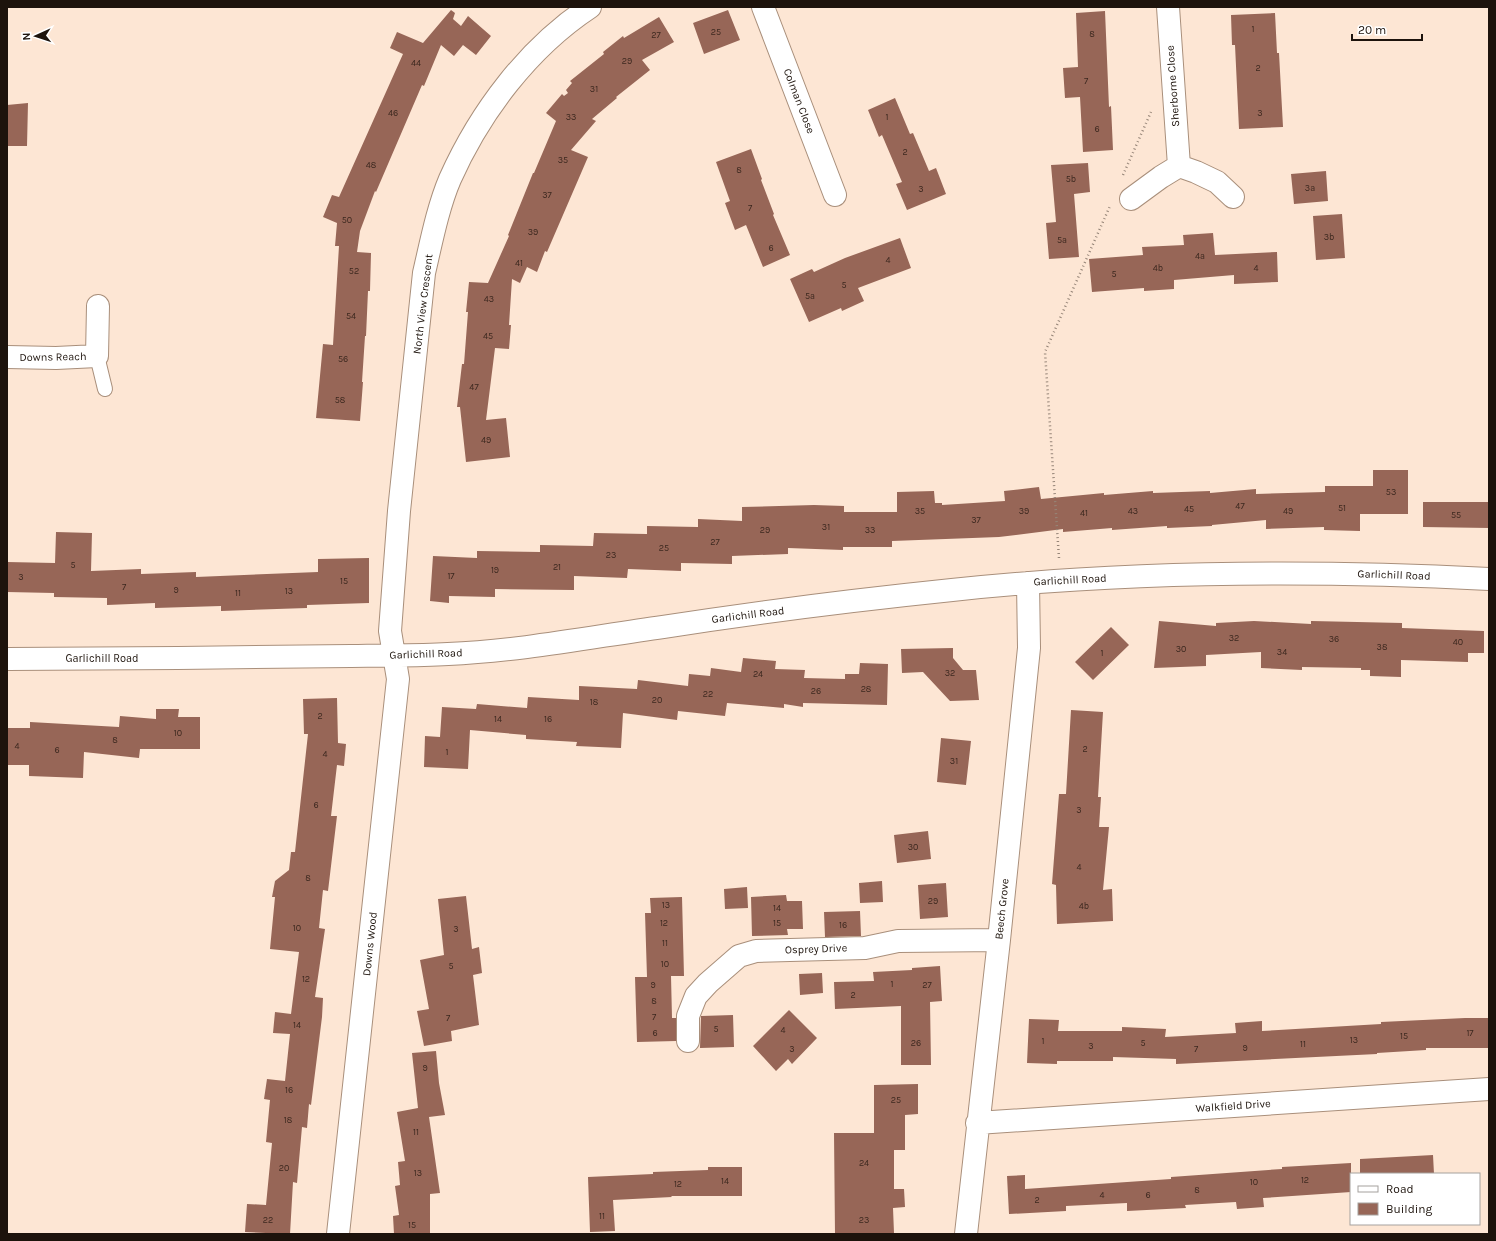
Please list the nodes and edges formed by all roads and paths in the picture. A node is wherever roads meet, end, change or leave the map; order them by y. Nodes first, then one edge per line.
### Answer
1 (763, 7) edge
2 (1168, 7) edge
3 (584, 9) edge
4 (1153, 108) dead end
5 (1179, 166) junction
6 (1121, 180) dead end
7 (835, 195) dead end
8 (1233, 197) dead end
9 (1122, 200) joint
10 (98, 306) dead end
11 (97, 356) junction
12 (7, 357) edge
13 (105, 389) dead end
14 (1489, 579) edge
15 (1060, 581) junction
16 (1028, 583) junction
17 (393, 655) junction
18 (7, 659) edge
19 (999, 940) junction
20 (688, 1041) dead end
21 (1489, 1089) edge
22 (977, 1123) junction
23 (338, 1234) edge
24 (966, 1234) edge

1 - 7 street, Colman Close
2 - 5 street, Sherborne Close
3 - 17 street, North View Crescent
4 - 6 path
5 - 8 street
5 - 9 street
9 - 15 path
10 - 11 street, Downs Reach
11 - 12 street, Downs Reach
11 - 13 lane
14 - 15 street, Garlichill Road
15 - 16 street, Garlichill Road
16 - 17 street, Garlichill Road
16 - 19 street, Beech Grove
17 - 18 street, Garlichill Road
17 - 23 street, Downs Wood
19 - 20 street, Osprey Drive
19 - 22 street, Beech Grove
21 - 22 street, Walkfield Drive
22 - 24 street, Beech Grove

